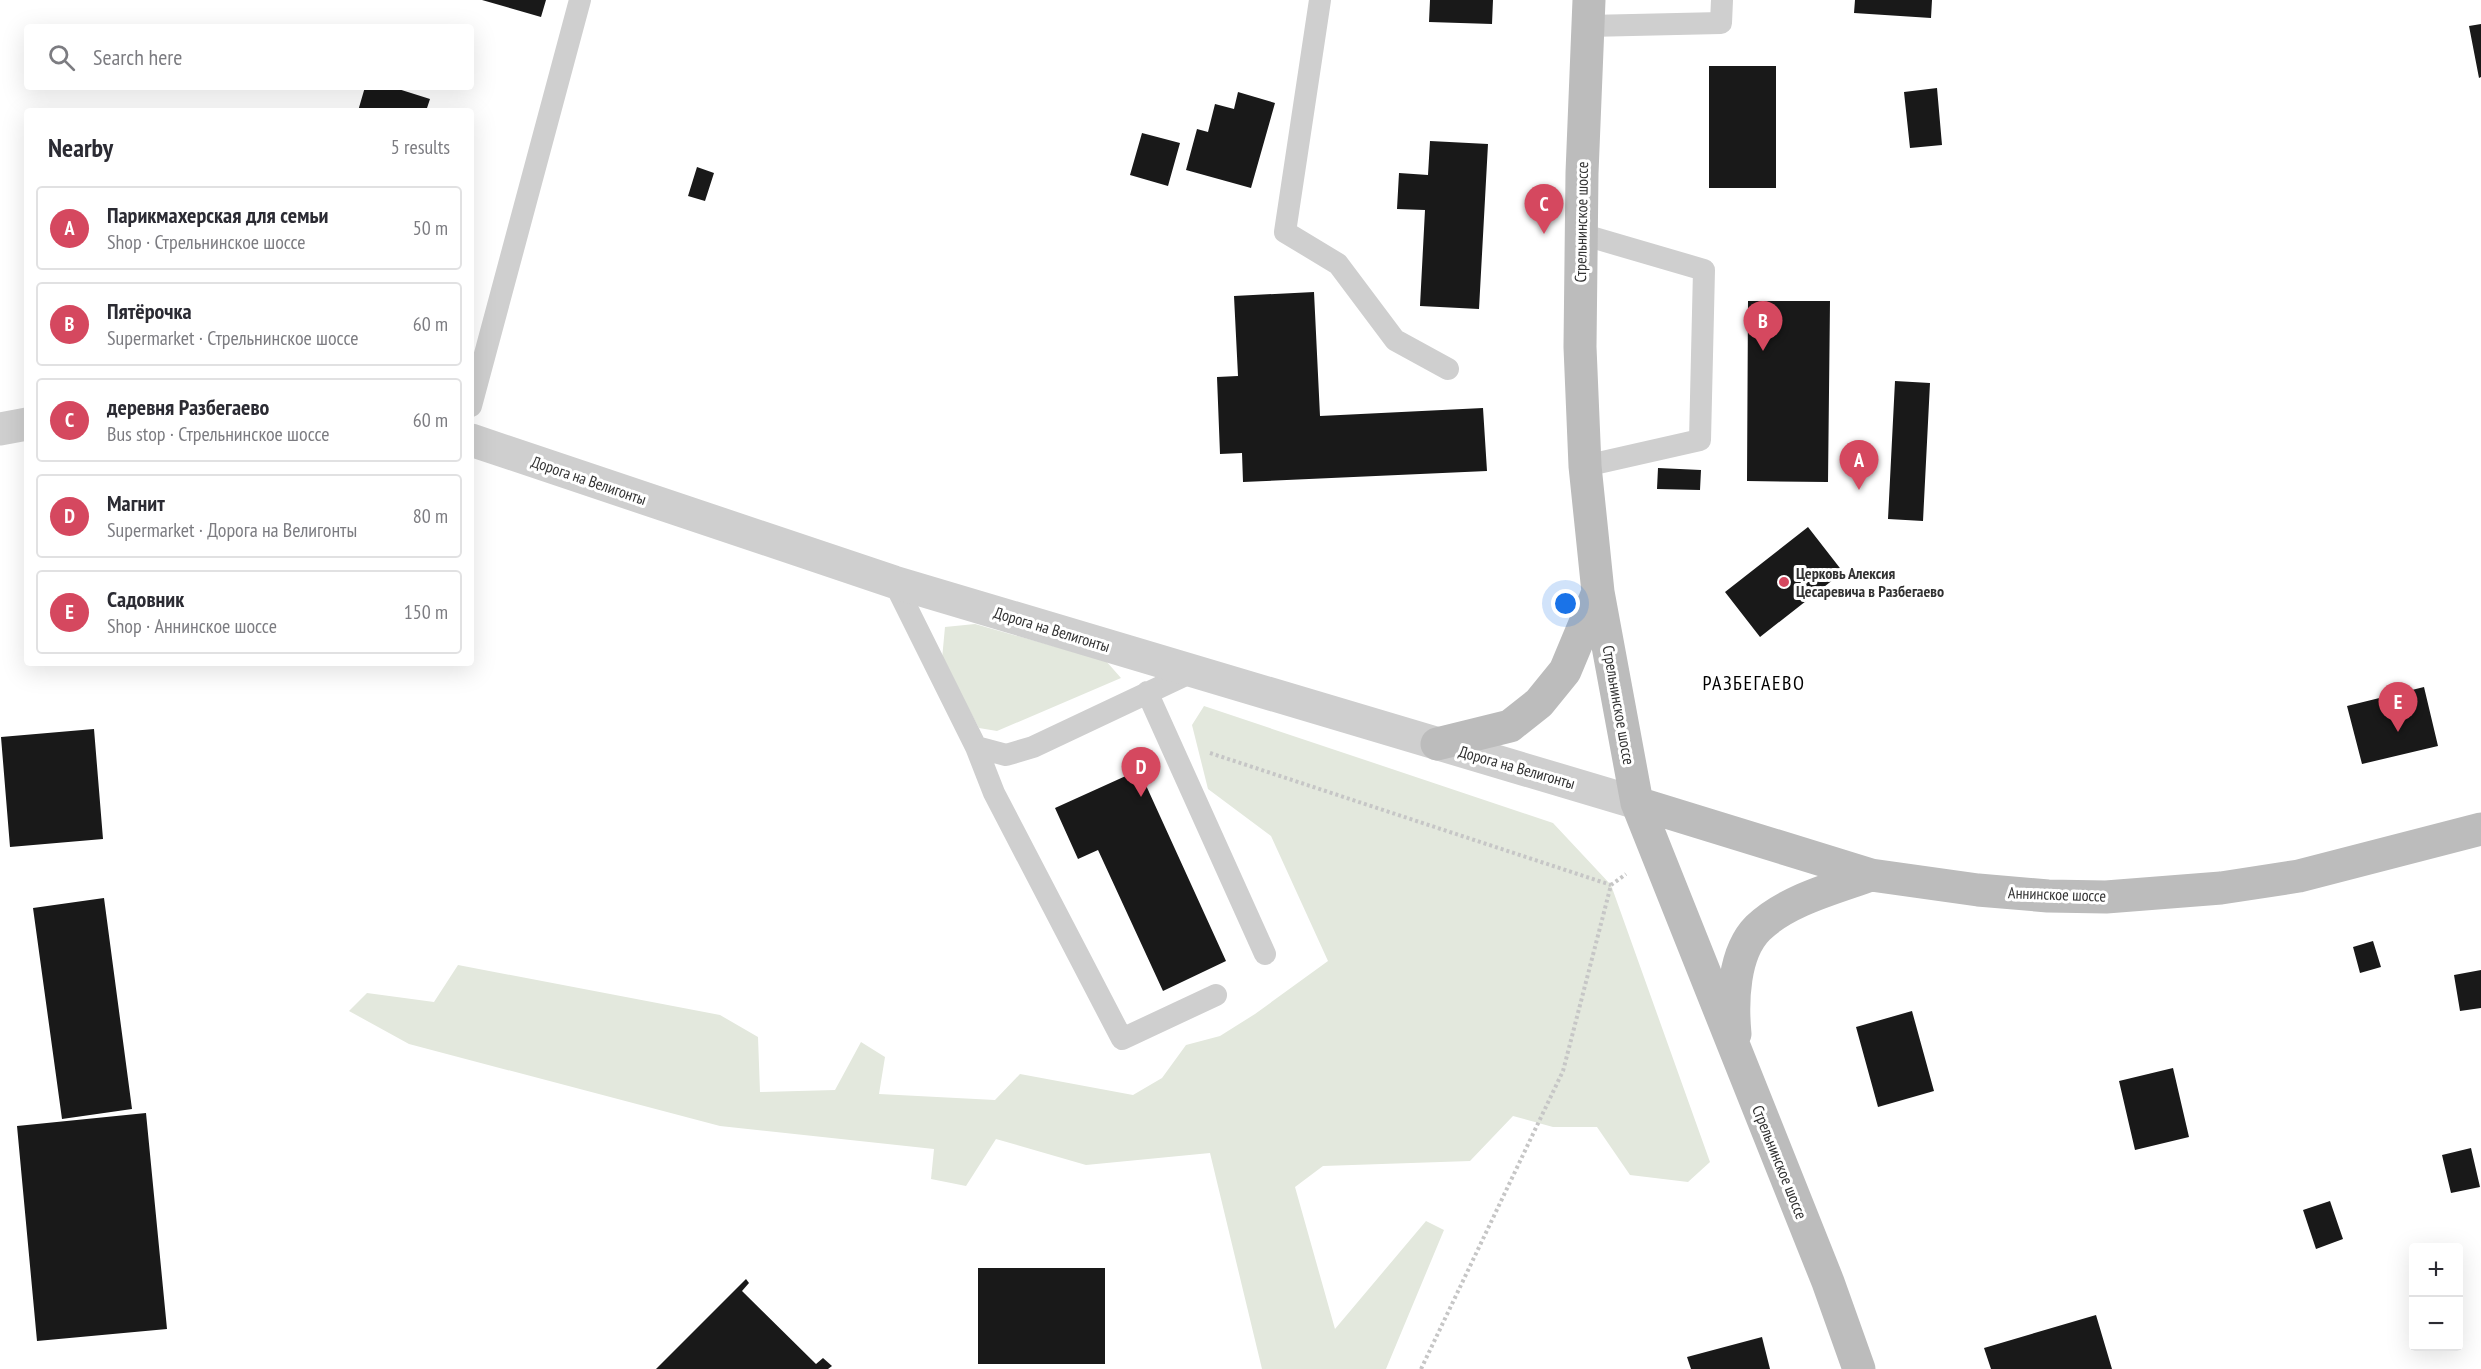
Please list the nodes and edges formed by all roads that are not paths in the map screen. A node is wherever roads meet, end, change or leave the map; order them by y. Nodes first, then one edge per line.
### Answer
1 (580, 0) edge
2 (1320, 0) edge
3 (1722, 0) edge
4 (1588, 13) edge
5 (1581, 234) junction
6 (1448, 369) dead end
7 (474, 395) edge
8 (24, 425) edge
9 (0, 429) edge
10 (474, 441) edge
11 (1585, 466) junction
12 (894, 582) junction
13 (1598, 592) junction
14 (1194, 671) junction
15 (1147, 692) junction
16 (1437, 744) junction
17 (976, 747) junction
18 (1637, 803) junction
19 (2481, 829) edge
20 (1871, 875) junction
21 (1265, 954) dead end
22 (1216, 995) dead end
23 (1737, 1057) junction
24 (1859, 1369) edge

1 - 7 lane
2 - 6 lane
3 - 4 lane
4 - 5 main road, Стрельнинское шоссе
5 - 11 main road, Стрельнинское шоссе
5 - 11 lane
8 - 9 street
10 - 12 street, Дорога на Велигонты
11 - 13 main road, Стрельнинское шоссе
12 - 14 street, Дорога на Велигонты
12 - 17 lane
13 - 16 main road
13 - 18 main road, Стрельнинское шоссе
14 - 15 lane
14 - 16 street, Дорога на Велигонты
15 - 17 lane
15 - 21 lane
16 - 18 street, Дорога на Велигонты
17 - 22 lane
18 - 20 main road, Аннинское шоссе
18 - 23 main road, Стрельнинское шоссе
19 - 20 main road, Аннинское шоссе
20 - 23 main road
23 - 24 main road, Стрельнинское шоссе

